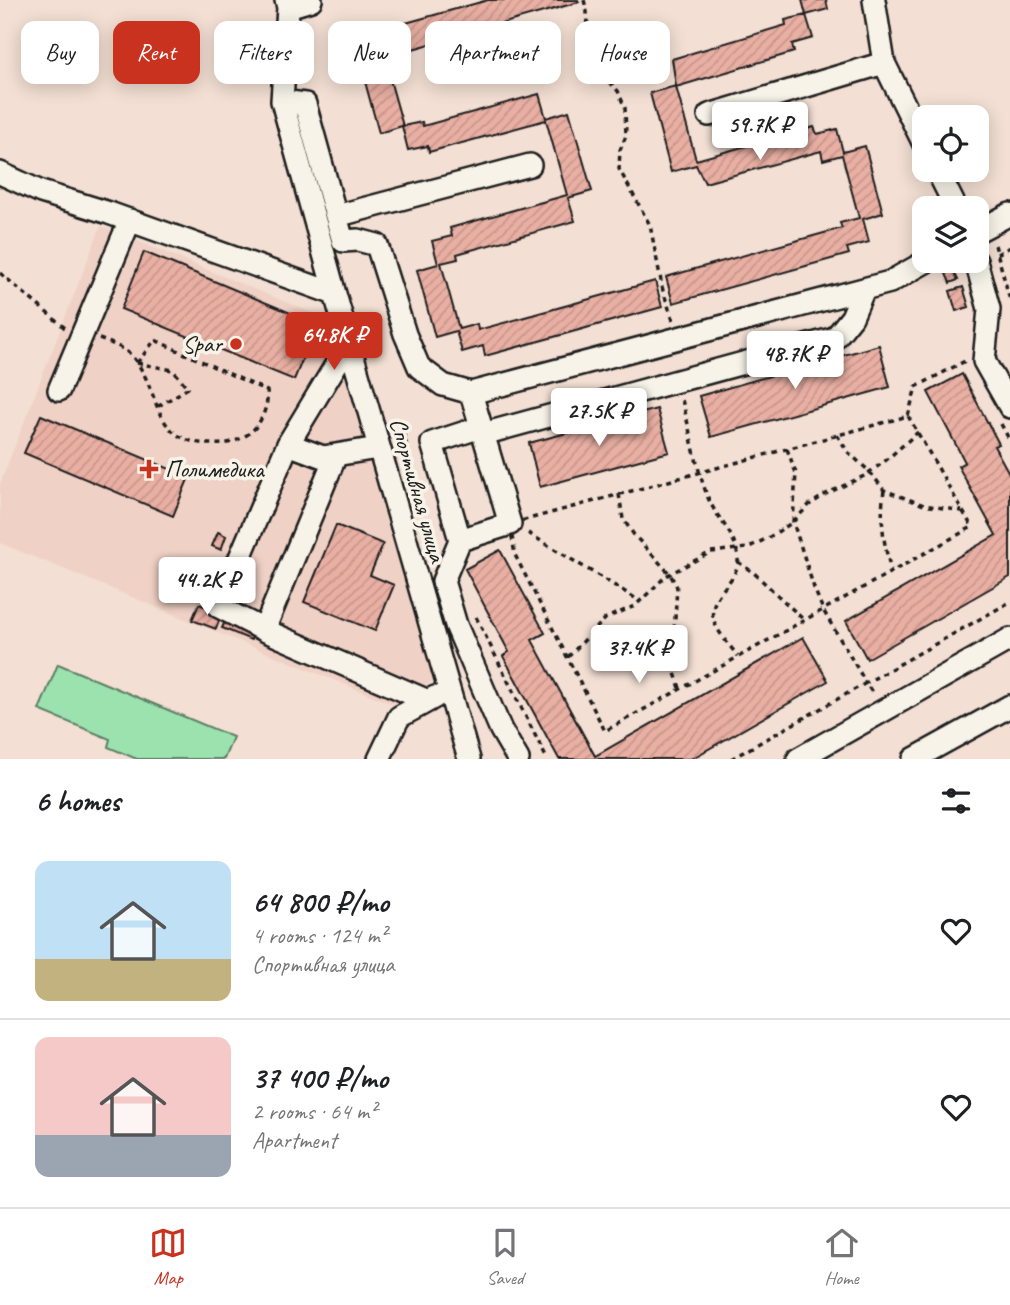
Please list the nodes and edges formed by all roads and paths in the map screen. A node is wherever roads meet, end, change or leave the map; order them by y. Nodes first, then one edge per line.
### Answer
1 (311, 0) edge
2 (584, 0) edge
3 (874, 0) edge
4 (287, 4) edge
5 (884, 63) junction
6 (282, 101) junction
7 (709, 114) dead end
8 (912, 120) edge
9 (530, 165) dead end
10 (0, 173) edge
11 (1010, 214) edge
12 (336, 216) junction
13 (130, 220) junction
14 (989, 225) edge
15 (989, 244) edge
16 (912, 270) edge
17 (979, 273) edge
18 (864, 289) junction
19 (335, 294) junction
20 (1010, 300) edge
21 (680, 338) junction
22 (348, 345) junction
23 (967, 360) dead end
24 (137, 363) junction
25 (677, 381) junction
26 (59, 390) dead end
27 (471, 393) junction
28 (157, 407) junction
29 (1004, 412) edge
30 (908, 416) junction
31 (482, 431) junction
32 (918, 432) junction
33 (836, 435) junction
34 (1010, 441) edge
35 (288, 444) junction
36 (378, 448) junction
37 (787, 449) junction
38 (336, 455) junction
39 (701, 472) junction
40 (870, 472) junction
41 (884, 490) junction
42 (619, 494) junction
43 (962, 511) junction
44 (793, 522) junction
45 (510, 524) junction
46 (460, 540) junction
47 (737, 550) junction
48 (738, 562) junction
49 (892, 571) junction
50 (670, 574) junction
51 (639, 601) junction
52 (1010, 602) edge
53 (823, 610) junction
54 (474, 612) dead end
55 (804, 620) junction
56 (264, 630) junction
57 (1010, 639) edge
58 (568, 657) junction
59 (738, 657) junction
60 (866, 683) junction
61 (681, 689) junction
62 (449, 690) junction
63 (428, 701) junction
64 (1010, 706) edge
65 (883, 711) junction
66 (379, 759) edge
67 (469, 759) edge
68 (517, 759) edge
69 (547, 759) edge
70 (731, 759) edge
71 (798, 759) edge
72 (914, 759) edge

1 - 4 street
2 - 21 path
3 - 5 street
4 - 6 street, Спортивная улица
5 - 7 street
5 - 8 street
6 - 12 street
6 - 19 street, Спортивная улица
9 - 12 street
10 - 13 street
11 - 14 street
12 - 27 street
13 - 19 street
13 - 26 street
15 - 20 path
16 - 18 street
17 - 29 street
18 - 21 street
18 - 25 street
19 - 22 street, Спортивная улица
21 - 27 street
22 - 35 street
22 - 36 street, Спортивная улица
23 - 30 path
24 - 28 path
24 - 28 path
24 - 28 path
25 - 31 street
25 - 39 path
27 - 31 street
29 - 34 path
30 - 32 path
30 - 33 path
31 - 45 street
31 - 46 street
32 - 40 path
32 - 43 path
33 - 37 path
33 - 40 path
35 - 38 street
35 - 56 street
36 - 38 street
36 - 62 street, Спортивная улица
37 - 39 path
37 - 44 path
38 - 56 street
39 - 42 path
39 - 47 path
40 - 41 path
40 - 44 path
41 - 43 path
41 - 49 path
42 - 45 path
42 - 50 path
43 - 49 path
44 - 47 path
44 - 53 path
45 - 46 street
45 - 51 path
45 - 58 path
46 - 68 street
47 - 48 path
47 - 50 path
48 - 55 path
48 - 59 path
49 - 53 path
50 - 51 path
50 - 61 path
51 - 58 path
52 - 60 path
53 - 55 path
53 - 60 path
54 - 69 path
55 - 59 path
56 - 63 street
57 - 65 street
58 - 61 path
59 - 61 path
60 - 65 path
60 - 70 path
62 - 63 street
62 - 67 street, Спортивная улица
63 - 66 street
64 - 72 street
65 - 71 street

